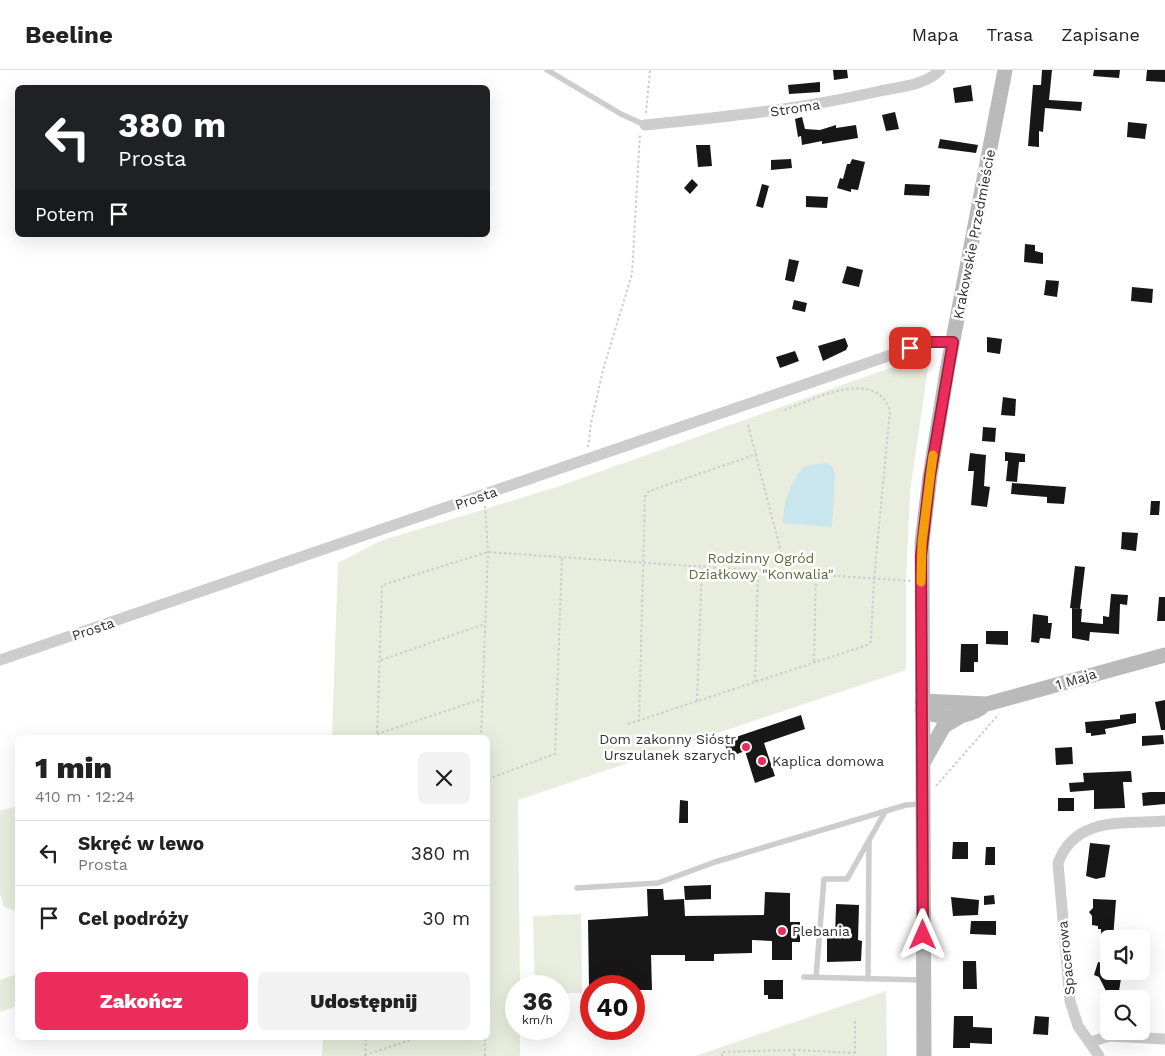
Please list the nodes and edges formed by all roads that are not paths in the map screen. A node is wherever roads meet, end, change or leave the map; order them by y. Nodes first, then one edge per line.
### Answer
1 (547, 70) edge
2 (940, 70) edge
3 (1005, 70) edge
4 (643, 125) joint
5 (953, 342) junction
6 (1165, 655) edge
7 (0, 660) edge
8 (987, 704) junction
9 (922, 705) junction
10 (962, 715) junction
11 (922, 765) junction
12 (922, 804) junction
13 (884, 812) junction
14 (1165, 822) edge
15 (869, 839) junction
16 (577, 888) dead end
17 (804, 977) dead end
18 (816, 977) junction
19 (868, 979) junction
20 (923, 980) junction
21 (1165, 1039) edge
22 (1090, 1042) junction
23 (924, 1056) edge
24 (1099, 1056) edge

1 - 4 lane
2 - 4 street, Stroma
3 - 5 main road, Krakowskie Przedmieście
5 - 7 street, Prosta
5 - 9 main road, Krakowskie Przedmieście
6 - 8 main road, 1 Maja
8 - 9 main road, 1 Maja
8 - 10 main road, 1 Maja
9 - 10 main road, 1 Maja
9 - 11 main road, Krakowskie Przedmieście
10 - 11 main road, 1 Maja
11 - 12 main road, Krakowskie Przedmieście
12 - 13 lane
12 - 20 main road, Krakowskie Przedmieście
13 - 15 lane
13 - 16 lane
14 - 22 street, Spacerowa
15 - 18 lane
15 - 19 lane
17 - 18 lane
18 - 19 lane
19 - 20 lane
20 - 23 main road, Krakowskie Przedmieście
21 - 22 street
22 - 24 street, Spacerowa

